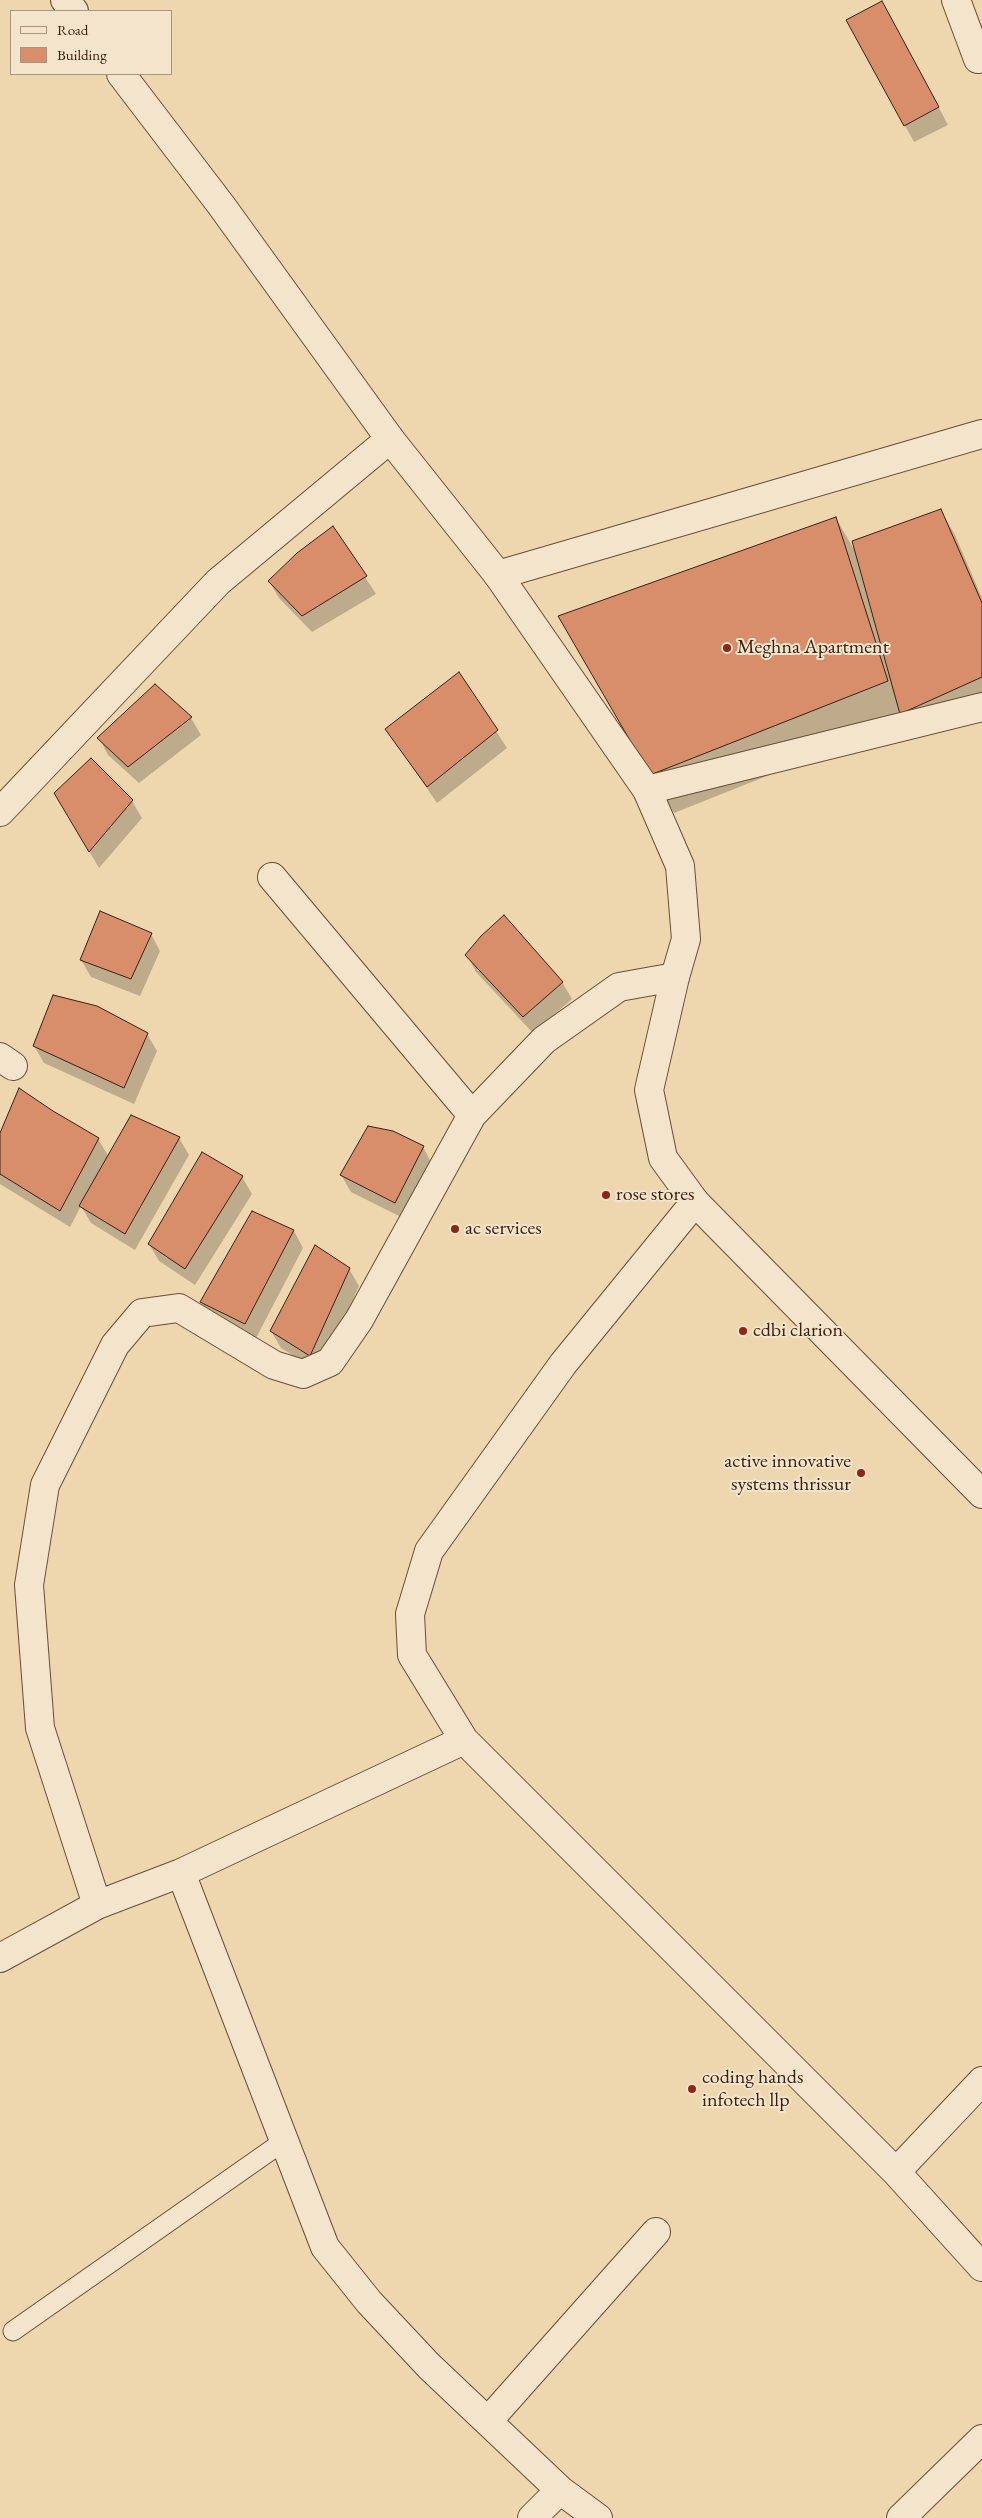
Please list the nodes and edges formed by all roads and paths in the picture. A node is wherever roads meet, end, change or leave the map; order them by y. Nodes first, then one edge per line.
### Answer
1 (65, 0) edge
2 (956, 0) edge
3 (73, 10) edge
4 (978, 60) dead end
5 (122, 75) edge
6 (982, 434) edge
7 (390, 439) junction
8 (498, 575) junction
9 (982, 707) edge
10 (647, 790) junction
11 (0, 812) edge
12 (272, 877) dead end
13 (675, 977) junction
14 (472, 1115) junction
15 (695, 1202) junction
16 (982, 1494) edge
17 (464, 1740) junction
18 (180, 1873) junction
19 (97, 1905) junction
20 (0, 1958) edge
21 (982, 2081) edge
22 (284, 2141) junction
23 (896, 2172) junction
24 (656, 2232) dead end
25 (982, 2268) edge
26 (14, 2331) dead end
27 (488, 2421) junction
28 (982, 2439) edge
29 (560, 2490) junction
30 (532, 2518) edge
31 (598, 2518) edge
32 (901, 2518) edge

1 - 3 street
2 - 4 street
5 - 7 street
6 - 8 street
7 - 8 street
7 - 11 street
8 - 10 street
9 - 10 street
10 - 13 street
12 - 14 street
13 - 14 street
13 - 15 street
14 - 19 street
15 - 16 street
15 - 17 street
17 - 18 street
17 - 23 street
18 - 19 street
18 - 22 street
19 - 20 street
21 - 23 street
22 - 26 lane
22 - 27 street
23 - 25 street
24 - 27 street
27 - 29 street
28 - 32 street
29 - 30 street
29 - 31 street

